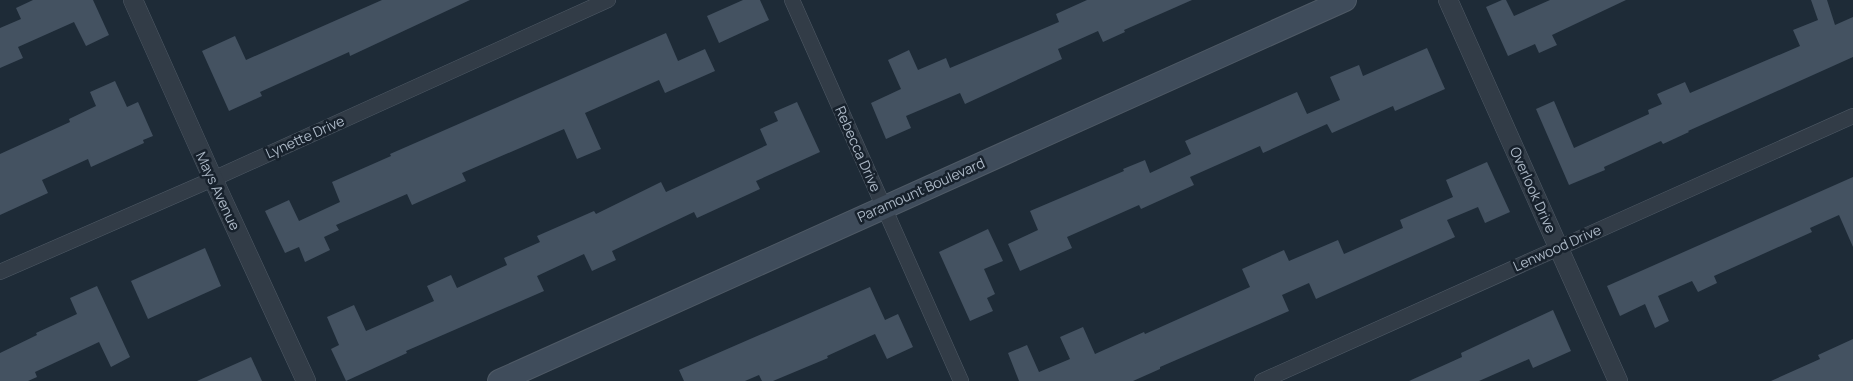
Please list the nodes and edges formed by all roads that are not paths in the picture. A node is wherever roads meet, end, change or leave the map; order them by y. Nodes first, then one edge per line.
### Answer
1 (133, 0) edge
2 (608, 0) edge
3 (792, 0) edge
4 (1345, 0) edge
5 (1448, 0) edge
6 (1853, 116) edge
7 (212, 179) junction
8 (884, 207) junction
9 (1559, 247) junction
10 (0, 272) edge
11 (306, 381) edge
12 (499, 381) edge
13 (961, 381) edge
14 (1262, 381) edge
15 (1618, 381) edge

1 - 7 street, Mays Avenue
2 - 7 street, Lynette Drive
3 - 8 street, Rebecca Drive
4 - 8 main road, Paramount Boulevard
5 - 9 street, Overlook Drive
6 - 9 street, Lenwood Drive
7 - 10 street, Lynette Drive
7 - 11 street, Mays Avenue
8 - 12 main road, Paramount Boulevard
8 - 13 street, Rebecca Drive
9 - 14 street, Lenwood Drive
9 - 15 street, Overlook Drive

